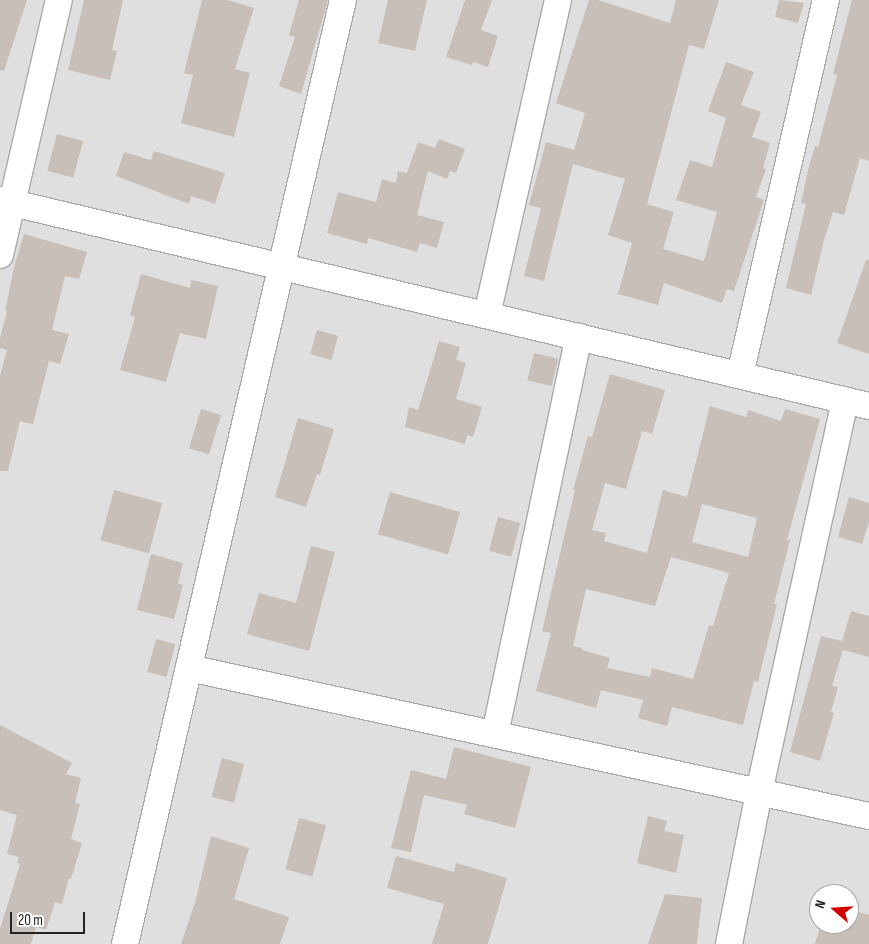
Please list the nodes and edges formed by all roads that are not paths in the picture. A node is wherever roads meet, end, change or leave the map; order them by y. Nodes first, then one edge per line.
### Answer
1 (59, 0) edge
2 (342, 0) edge
3 (558, 0) edge
4 (826, 0) edge
5 (6, 201) edge
6 (0, 255) edge
7 (282, 266) junction
8 (487, 315) junction
9 (579, 337) junction
10 (740, 375) junction
11 (857, 403) edge
12 (189, 668) junction
13 (495, 734) junction
14 (759, 792) junction
15 (869, 816) edge
16 (125, 944) edge
17 (728, 944) edge

1 - 5 street
2 - 7 street
3 - 8 street
4 - 10 street
5 - 6 street
5 - 7 street
7 - 8 street
7 - 12 street
8 - 9 street
9 - 10 street
9 - 13 street
10 - 11 street
11 - 14 street
12 - 13 street
12 - 16 street
13 - 14 street
14 - 15 street
14 - 17 street

